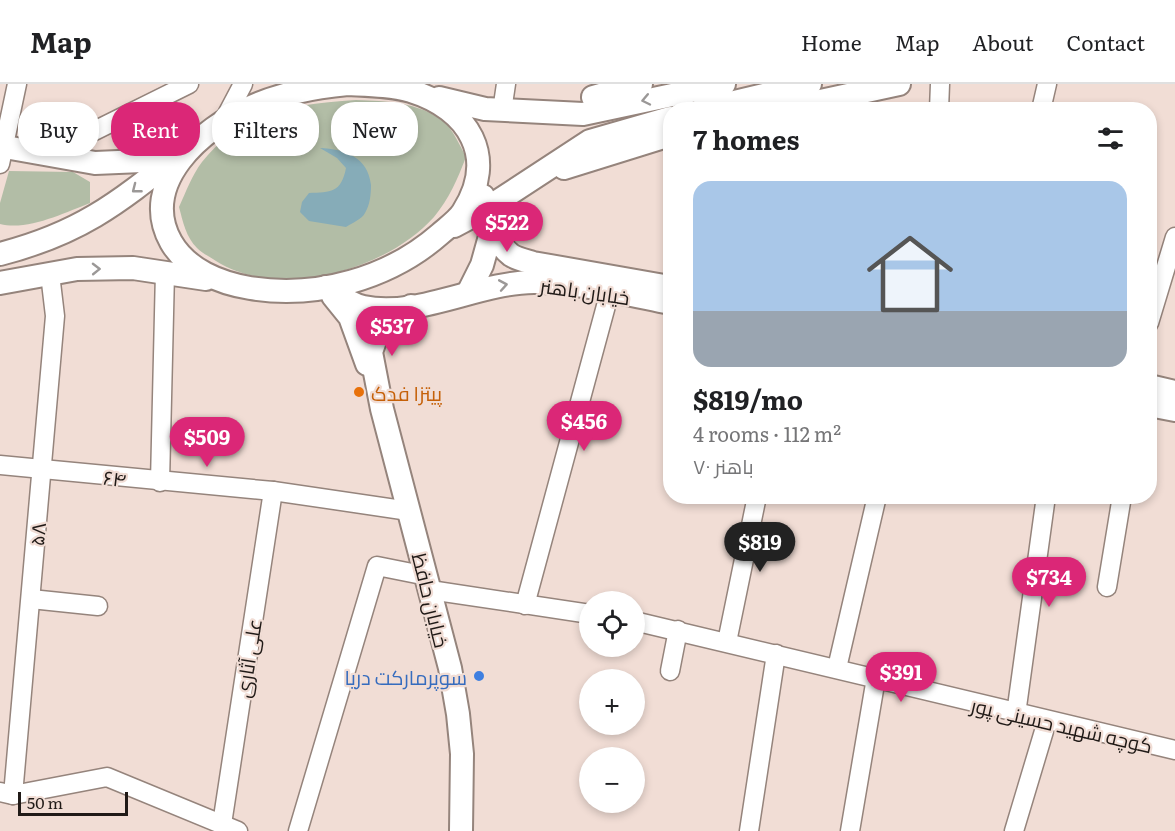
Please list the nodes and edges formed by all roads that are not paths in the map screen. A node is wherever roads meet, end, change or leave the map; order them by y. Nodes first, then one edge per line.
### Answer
1 (16, 84) edge
2 (189, 84) edge
3 (243, 84) edge
4 (347, 84) edge
5 (506, 84) edge
6 (640, 84) edge
7 (724, 84) edge
8 (810, 84) edge
9 (899, 84) edge
10 (940, 84) edge
11 (1047, 84) edge
12 (410, 91) junction
13 (234, 102) edge
14 (265, 102) edge
15 (735, 102) edge
16 (816, 102) edge
17 (939, 102) edge
18 (1043, 102) edge
19 (502, 111) junction
20 (537, 113) junction
21 (663, 120) edge
22 (99, 129) edge
23 (663, 137) edge
24 (1, 152) edge
25 (18, 152) edge
26 (56, 156) edge
27 (158, 156) edge
28 (177, 156) edge
29 (182, 156) edge
30 (480, 172) junction
31 (537, 176) junction
32 (489, 218) junction
33 (444, 230) junction
34 (1175, 237) edge
35 (4, 251) edge
36 (165, 272) junction
37 (50, 274) junction
38 (9, 281) edge
39 (232, 285) junction
40 (663, 286) edge
41 (326, 287) junction
42 (610, 291) junction
43 (468, 293) junction
44 (0, 295) edge
45 (1157, 297) edge
46 (663, 302) edge
47 (411, 306) junction
48 (1157, 388) edge
49 (1175, 392) edge
50 (1157, 407) edge
51 (382, 409) junction
52 (1175, 410) edge
53 (0, 465) edge
54 (42, 468) junction
55 (160, 482) junction
56 (273, 491) junction
57 (755, 504) edge
58 (876, 504) edge
59 (1045, 504) edge
60 (1121, 504) edge
61 (409, 511) junction
62 (428, 583) junction
63 (1107, 587) dead end
64 (31, 599) junction
65 (525, 604) junction
66 (98, 606) dead end
67 (579, 612) edge
68 (645, 623) edge
69 (678, 630) junction
70 (727, 642) junction
71 (776, 654) junction
72 (837, 668) junction
73 (670, 671) dead end
74 (876, 678) junction
75 (1017, 714) junction
76 (1047, 721) junction
77 (1175, 750) edge
78 (6, 793) edge
79 (230, 827) edge
80 (298, 831) edge
81 (461, 831) edge
82 (749, 831) edge
83 (850, 831) edge
84 (1014, 831) edge

1 - 24 street
2 - 22 street
3 - 13 street
4 - 12 main road
4 - 14 main road
5 - 19 street
6 - 20 main road
7 -> 20 main road
8 - 15 main road
9 - 16 main road
10 - 17 street
11 - 18 street
12 - 19 main road
12 - 30 main road, خیابان باهنر
19 - 20 main road
21 - 31 main road
23 - 31 main road
24 - 25 main road
26 - 27 main road
28 -> 35 main road
29 - 39 main road
30 - 32 main road, خیابان باهنر
30 - 33 main road
31 - 32 main road
32 - 33 main road
32 - 40 main road, خیابان باهنر
32 - 43 main road
33 - 41 main road
34 - 45 street
37 -> 36 main road
36 - 39 main road
36 - 55 street
37 - 38 main road
37 - 54 street, ۵۸
38 - 44 main road
39 - 41 main road
41 - 47 main road, خیابان باهنر
41 - 51 main road, خیابان حافظ
43 -> 42 main road, خیابان باهنر
42 - 46 main road, خیابان باهنر
42 - 65 street
43 - 47 main road, خیابان باهنر
47 - 51 main road, خیابان حافظ
48 - 49 main road
50 - 52 main road
51 - 61 main road, خیابان حافظ
53 - 54 street, ۶۴
54 - 55 street, ۶۴
54 - 64 street, ۵۸
55 - 56 street, ۶۴
56 - 61 street, ۶۴
56 - 79 street, علی آثاری
57 - 70 street
58 - 72 street
59 - 75 street
60 - 63 street
61 - 62 main road, خیابان حافظ
62 - 65 street
62 - 80 street
62 - 81 main road, خیابان حافظ
64 - 66 street
64 - 78 street, ۵۸
65 - 67 street
68 - 69 street, کوچه شهید حسینی ‍پور
69 - 70 street, کوچه شهید حسینی ‍پور
69 - 73 street
70 - 71 street, کوچه شهید حسینی ‍پور
71 - 72 street, کوچه شهید حسینی ‍پور
71 - 82 street
72 - 74 street, کوچه شهید حسینی ‍پور
74 - 75 street, کوچه شهید حسینی ‍پور
74 - 83 street
75 - 76 street, کوچه شهید حسینی ‍پور
76 - 77 street, کوچه شهید حسینی ‍پور
76 - 84 street
78 - 79 street

